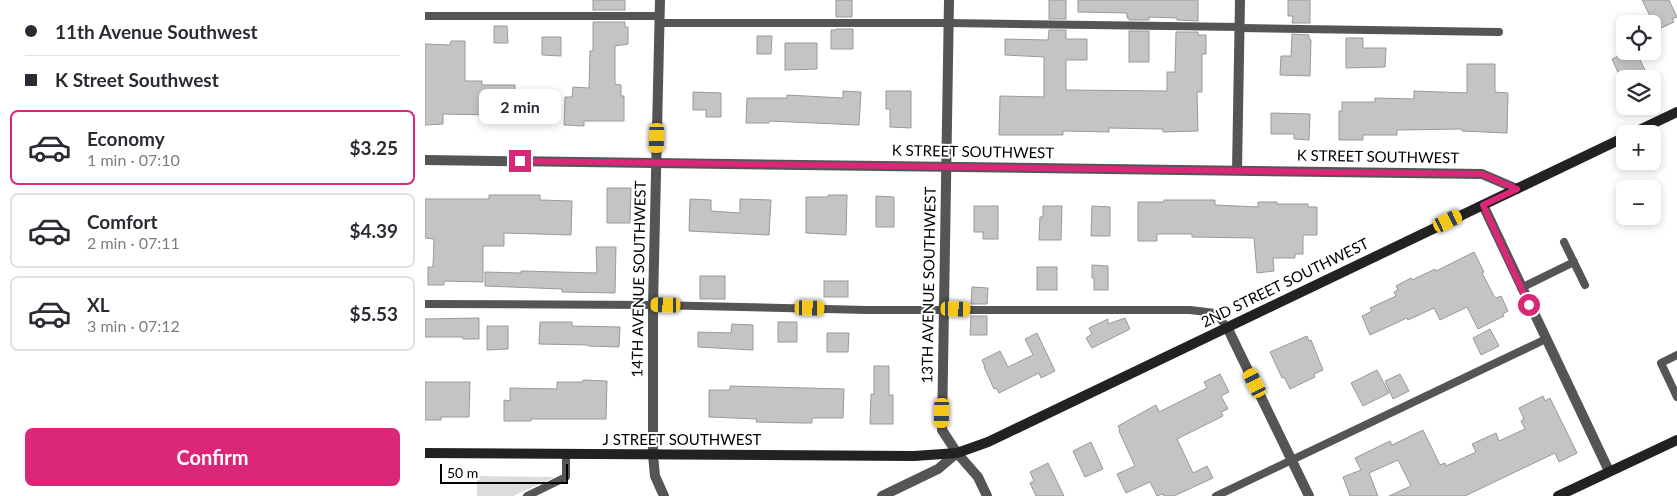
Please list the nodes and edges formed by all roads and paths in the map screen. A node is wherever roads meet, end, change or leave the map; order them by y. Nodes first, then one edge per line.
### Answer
1 (660, 0) edge
2 (949, 0) edge
3 (1240, 0) edge
4 (425, 16) edge
5 (659, 20) junction
6 (949, 23) junction
7 (1240, 28) junction
8 (1499, 32) dead end
9 (1677, 112) edge
10 (1650, 125) edge
11 (1616, 141) edge
12 (425, 160) edge
13 (656, 162) junction
14 (946, 168) junction
15 (1237, 170) junction
16 (1517, 189) junction
17 (1483, 205) junction
18 (1564, 242) dead end
19 (1574, 262) junction
20 (1585, 285) dead end
21 (1521, 288) junction
22 (425, 304) edge
23 (653, 305) junction
24 (945, 309) junction
25 (1227, 327) junction
26 (1546, 339) junction
27 (1677, 355) edge
28 (1677, 397) edge
29 (1677, 440) edge
30 (425, 453) edge
31 (957, 453) junction
32 (566, 455) junction
33 (653, 456) junction
34 (939, 456) joint
35 (1292, 460) junction
36 (1609, 471) junction
37 (1576, 492) edge
38 (527, 496) edge
39 (663, 496) edge
40 (882, 496) edge
41 (987, 496) edge
42 (1216, 496) edge
43 (1309, 496) edge
44 (1558, 496) edge

1 - 5 street, 14TH AVENUE SOUTHWEST
2 - 6 street, 13TH AVENUE SOUTHWEST
3 - 7 street
4 - 5 lane
5 - 6 lane
5 - 13 street, 14TH AVENUE SOUTHWEST
6 - 7 lane
6 - 14 street, 13TH AVENUE SOUTHWEST
7 - 8 lane
7 - 15 street
9 - 10 street
11 - 16 street, 2ND STREET SOUTHWEST
12 - 13 street, K STREET SOUTHWEST
13 - 14 street, K STREET SOUTHWEST
13 - 23 street, 14TH AVENUE SOUTHWEST
14 - 15 street, K STREET SOUTHWEST
14 - 24 street, 13TH AVENUE SOUTHWEST
15 - 16 street, K STREET SOUTHWEST
16 - 17 street, 2ND STREET SOUTHWEST
17 - 21 street
17 - 25 street, 2ND STREET SOUTHWEST
18 - 19 lane
19 - 20 lane
19 - 21 lane
21 - 26 street
22 - 23 lane
23 - 24 lane
23 - 33 street, 14TH AVENUE SOUTHWEST
24 - 25 lane
24 - 31 street, 13TH AVENUE SOUTHWEST
25 - 31 street, 2ND STREET SOUTHWEST
25 - 35 street
26 - 35 lane
26 - 36 street
27 - 28 lane
29 - 36 street
30 - 32 street, J STREET SOUTHWEST
31 - 34 street, 2ND STREET SOUTHWEST
31 - 40 street, 2ND STREET SOUTHWEST
31 - 41 street, 13TH AVENUE SOUTHWEST
32 - 33 street, J STREET SOUTHWEST
32 - 38 lane
33 - 34 street, J STREET SOUTHWEST
33 - 39 street, 14TH AVENUE SOUTHWEST
35 - 42 lane
35 - 43 street
36 - 37 street
37 - 44 street

